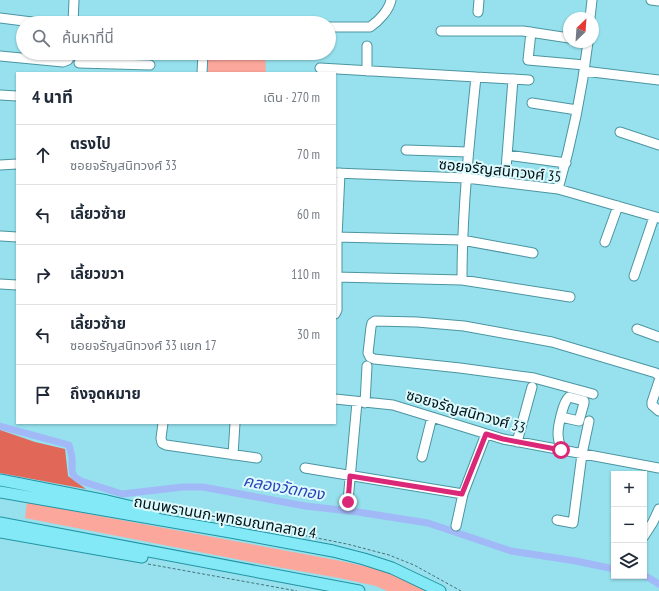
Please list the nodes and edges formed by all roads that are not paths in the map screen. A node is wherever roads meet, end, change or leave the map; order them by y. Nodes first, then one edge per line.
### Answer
1 (74, 0) edge
2 (391, 0) edge
3 (479, 0) edge
4 (592, 0) edge
5 (651, 0) edge
6 (659, 1) edge
7 (478, 12) dead end
8 (591, 12) edge
9 (73, 16) edge
10 (0, 18) edge
11 (16, 20) edge
12 (336, 27) edge
13 (441, 31) dead end
14 (531, 32) junction
15 (563, 37) edge
16 (368, 46) dead end
17 (587, 48) edge
18 (0, 56) edge
19 (16, 58) edge
20 (42, 60) edge
21 (68, 60) edge
22 (203, 60) edge
23 (79, 63) dead end
24 (150, 66) dead end
25 (320, 68) dead end
26 (585, 68) junction
27 (115, 69) edge
28 (367, 71) junction
29 (202, 72) edge
30 (476, 77) junction
31 (513, 79) junction
32 (529, 80) dead end
33 (659, 80) edge
34 (0, 95) edge
35 (16, 96) edge
36 (532, 103) dead end
37 (577, 110) junction
38 (620, 132) dead end
39 (659, 145) edge
40 (406, 150) dead end
41 (468, 152) junction
42 (507, 155) junction
43 (566, 163) junction
44 (16, 164) edge
45 (0, 165) edge
46 (337, 173) edge
47 (466, 178) junction
48 (505, 182) junction
49 (558, 189) junction
50 (618, 206) junction
51 (657, 218) edge
52 (1, 236) dead end
53 (16, 237) edge
54 (336, 237) edge
55 (462, 240) junction
56 (605, 242) dead end
57 (533, 253) dead end
58 (634, 276) dead end
59 (336, 277) edge
60 (462, 280) junction
61 (0, 284) edge
62 (16, 285) edge
63 (570, 297) dead end
64 (336, 312) edge
65 (637, 329) dead end
66 (659, 338) edge
67 (367, 366) dead end
68 (659, 376) edge
69 (659, 381) edge
70 (532, 387) dead end
71 (593, 394) dead end
72 (336, 400) edge
73 (361, 402) junction
74 (659, 411) edge
75 (432, 417) junction
76 (561, 417) dead end
77 (589, 421) dead end
78 (163, 424) edge
79 (235, 424) edge
80 (486, 434) junction
81 (517, 442) junction
82 (561, 450) junction
83 (582, 454) junction
84 (233, 455) junction
85 (422, 457) dead end
86 (256, 458) dead end
87 (305, 468) dead end
88 (659, 468) edge
89 (350, 476) junction
90 (0, 480) edge
91 (0, 492) edge
92 (462, 494) junction
93 (348, 502) dead end
94 (659, 509) edge
95 (557, 520) dead end
96 (0, 523) edge
97 (456, 526) dead end
98 (225, 531) junction
99 (647, 531) edge
100 (0, 532) edge
101 (218, 565) junction
102 (359, 591) edge
103 (440, 591) edge

1 - 9 street
2 - 12 street
3 - 7 street
4 - 8 street
5 - 6 street
10 - 11 street
13 - 14 street
14 - 15 street
14 - 26 street
16 - 28 street
17 - 26 street
18 - 19 street
20 - 21 street
22 - 29 street
23 - 27 street
24 - 27 street
25 - 28 street
26 - 33 street
26 - 37 street
28 - 30 street
30 - 31 street
30 - 41 street
31 - 32 street
31 - 42 street
34 - 35 street
36 - 37 street
37 - 43 street
38 - 39 street
40 - 41 street
41 - 47 street
42 - 43 street
42 - 48 street
43 - 49 street
44 - 45 street
46 - 47 street, ซอยจรัญสนิทวงศ์ 35
46 - 54 street
47 - 48 street, ซอยจรัญสนิทวงศ์ 35
47 - 55 street
48 - 49 street, ซอยจรัญสนิทวงศ์ 35
49 - 50 street, ซอยจรัญสนิทวงศ์ 35
50 - 51 street, ซอยจรัญสนิทวงศ์ 35
50 - 56 street
51 - 58 street
52 - 53 street
54 - 55 street
54 - 59 street
55 - 57 street
55 - 60 street
59 - 60 street
59 - 64 street
60 - 63 street
61 - 62 street
65 - 66 street
67 - 73 street
68 - 71 street
69 - 74 street
70 - 81 street
72 - 73 street, ซอยจรัญสนิทวงศ์ 33
73 - 75 street, ซอยจรัญสนิทวงศ์ 33
73 - 89 street
75 - 80 street, ซอยจรัญสนิทวงศ์ 33
75 - 85 street
76 - 82 street
77 - 83 street
78 - 84 street
79 - 84 street
80 - 81 street, ซอยจรัญสนิทวงศ์ 33
80 - 92 street
81 - 82 street, ซอยจรัญสนิทวงศ์ 33
82 - 83 street, ซอยจรัญสนิทวงศ์ 33
83 - 88 street, ซอยจรัญสนิทวงศ์ 33
83 - 95 street
84 - 86 street
87 - 89 street
89 - 92 street
89 - 93 street
90 - 98 main road
91 - 98 main road, ถนนพรานนก-พุทธมณฑลสาย 4
92 - 97 street
94 - 99 street
96 - 101 main road
98 - 103 main road, ถนนพรานนก-พุทธมณฑลสาย 4
100 - 101 main road
101 - 102 main road

